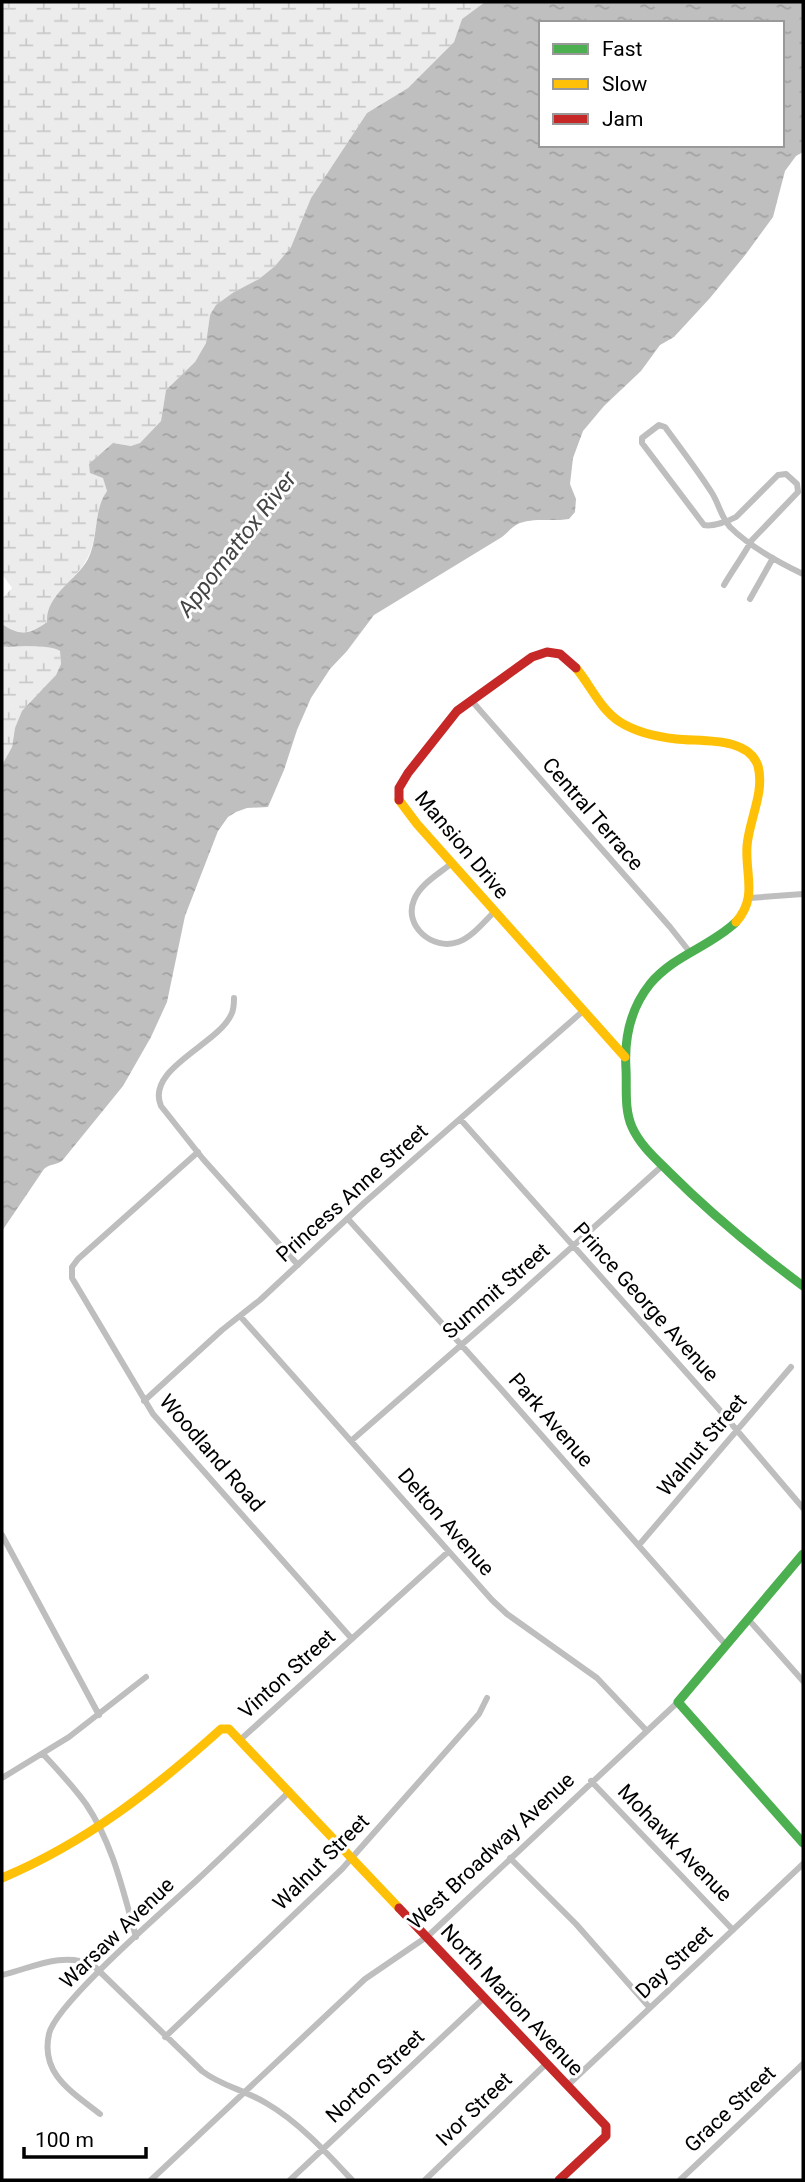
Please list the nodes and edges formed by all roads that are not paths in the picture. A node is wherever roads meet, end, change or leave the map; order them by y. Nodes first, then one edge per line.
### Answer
1 (725, 520) junction
2 (750, 543) junction
3 (773, 558) junction
4 (803, 574) edge
5 (724, 586) dead end
6 (750, 599) dead end
7 (471, 700) junction
8 (453, 863) junction
9 (803, 894) edge
10 (750, 898) junction
11 (495, 911) junction
12 (689, 951) junction
13 (234, 998) dead end
14 (583, 1011) junction
15 (625, 1058) junction
16 (461, 1120) junction
17 (198, 1152) junction
18 (662, 1166) junction
19 (348, 1219) junction
20 (573, 1246) junction
21 (298, 1265) junction
22 (803, 1286) edge
23 (240, 1316) junction
24 (461, 1345) junction
25 (791, 1367) dead end
26 (144, 1401) junction
27 (737, 1431) junction
28 (351, 1441) junction
29 (803, 1508) edge
30 (2, 1535) edge
31 (639, 1545) junction
32 (448, 1552) junction
33 (803, 1555) edge
34 (748, 1619) junction
35 (352, 1639) junction
36 (726, 1645) junction
37 (146, 1677) dead end
38 (803, 1681) edge
39 (488, 1698) dead end
40 (678, 1702) junction
41 (99, 1715) junction
42 (646, 1730) junction
43 (240, 1740) junction
44 (43, 1754) junction
45 (2, 1778) edge
46 (591, 1781) junction
47 (290, 1791) junction
48 (99, 1828) junction
49 (803, 1843) edge
50 (353, 1858) junction
51 (510, 1858) junction
52 (803, 1864) edge
53 (2, 1878) edge
54 (733, 1930) junction
55 (428, 1936) junction
56 (136, 1937) junction
57 (100, 1970) junction
58 (2, 1975) edge
59 (485, 1997) junction
60 (650, 2008) junction
61 (165, 2038) junction
62 (547, 2063) junction
63 (803, 2064) edge
64 (568, 2085) junction
65 (243, 2093) junction
66 (100, 2113) dead end
67 (322, 2149) junction
68 (151, 2180) edge
69 (290, 2180) edge
70 (352, 2180) edge
71 (425, 2180) edge
72 (559, 2180) edge
73 (680, 2180) edge

1 - 1 street
1 - 2 street
1 - 2 street
2 - 3 street
2 - 5 street
3 - 4 street
3 - 6 street
7 - 8 street, Mansion Drive
7 - 10 street, Mansion Drive
7 - 12 street, Central Terrace
8 - 11 street, Mansion Drive
8 - 11 street
9 - 10 street
10 - 12 street
11 - 14 street, Mansion Drive
12 - 15 street
13 - 17 street
14 - 15 street, Mansion Drive
14 - 16 street, Princess Anne Street
15 - 18 street
16 - 19 street, Princess Anne Street
16 - 20 street, Prince George Avenue
17 - 21 street
17 - 26 street, Woodland Road
18 - 20 street, Summit Street
18 - 22 street
19 - 21 street, Princess Anne Street
19 - 24 street, Park Avenue
20 - 24 street, Summit Street
20 - 27 street, Prince George Avenue
21 - 23 street, Princess Anne Street
23 - 26 street, Princess Anne Street
23 - 28 street, Delton Avenue
24 - 28 street, Summit Street
24 - 31 street, Park Avenue
25 - 27 street, Walnut Street
26 - 35 street, Woodland Road
27 - 29 street, Prince George Avenue
27 - 31 street, Walnut Street
28 - 32 street, Delton Avenue
30 - 41 street
31 - 36 street, Park Avenue
32 - 35 street, Vinton Street
32 - 42 street, Delton Avenue
33 - 34 street, West Broadway Avenue
34 - 36 street, West Broadway Avenue
34 - 38 street
35 - 43 street, Vinton Street
36 - 40 street, West Broadway Avenue
37 - 41 street
39 - 50 street, Walnut Street
40 - 42 street, West Broadway Avenue
40 - 49 street
41 - 44 street
42 - 46 street, West Broadway Avenue
43 - 47 street, North Marion Avenue
43 - 48 street, Vinton Street
44 - 45 street
44 - 48 street
46 - 51 street, West Broadway Avenue
46 - 54 street, Mohawk Avenue
47 - 50 street, North Marion Avenue
47 - 56 street, Warsaw Avenue
48 - 53 street, Vinton Street
48 - 56 street
50 - 55 street, North Marion Avenue
50 - 61 street, Walnut Street
51 - 55 street, West Broadway Avenue
51 - 60 street
52 - 54 street, Day Street
54 - 60 street, Day Street
55 - 59 street, North Marion Avenue
55 - 65 street, West Broadway Avenue
56 - 57 street, Warsaw Avenue
57 - 58 street
57 - 61 street
57 - 66 street, Warsaw Avenue
59 - 62 street, North Marion Avenue
59 - 67 street, Norton Street
60 - 64 street, Day Street
61 - 65 street
62 - 64 street, North Marion Avenue
62 - 71 street, Ivor Street
63 - 73 street, Grace Street
64 - 72 street, North Marion Avenue
65 - 67 street
65 - 68 street, West Broadway Avenue
67 - 69 street, Norton Street
67 - 70 street

